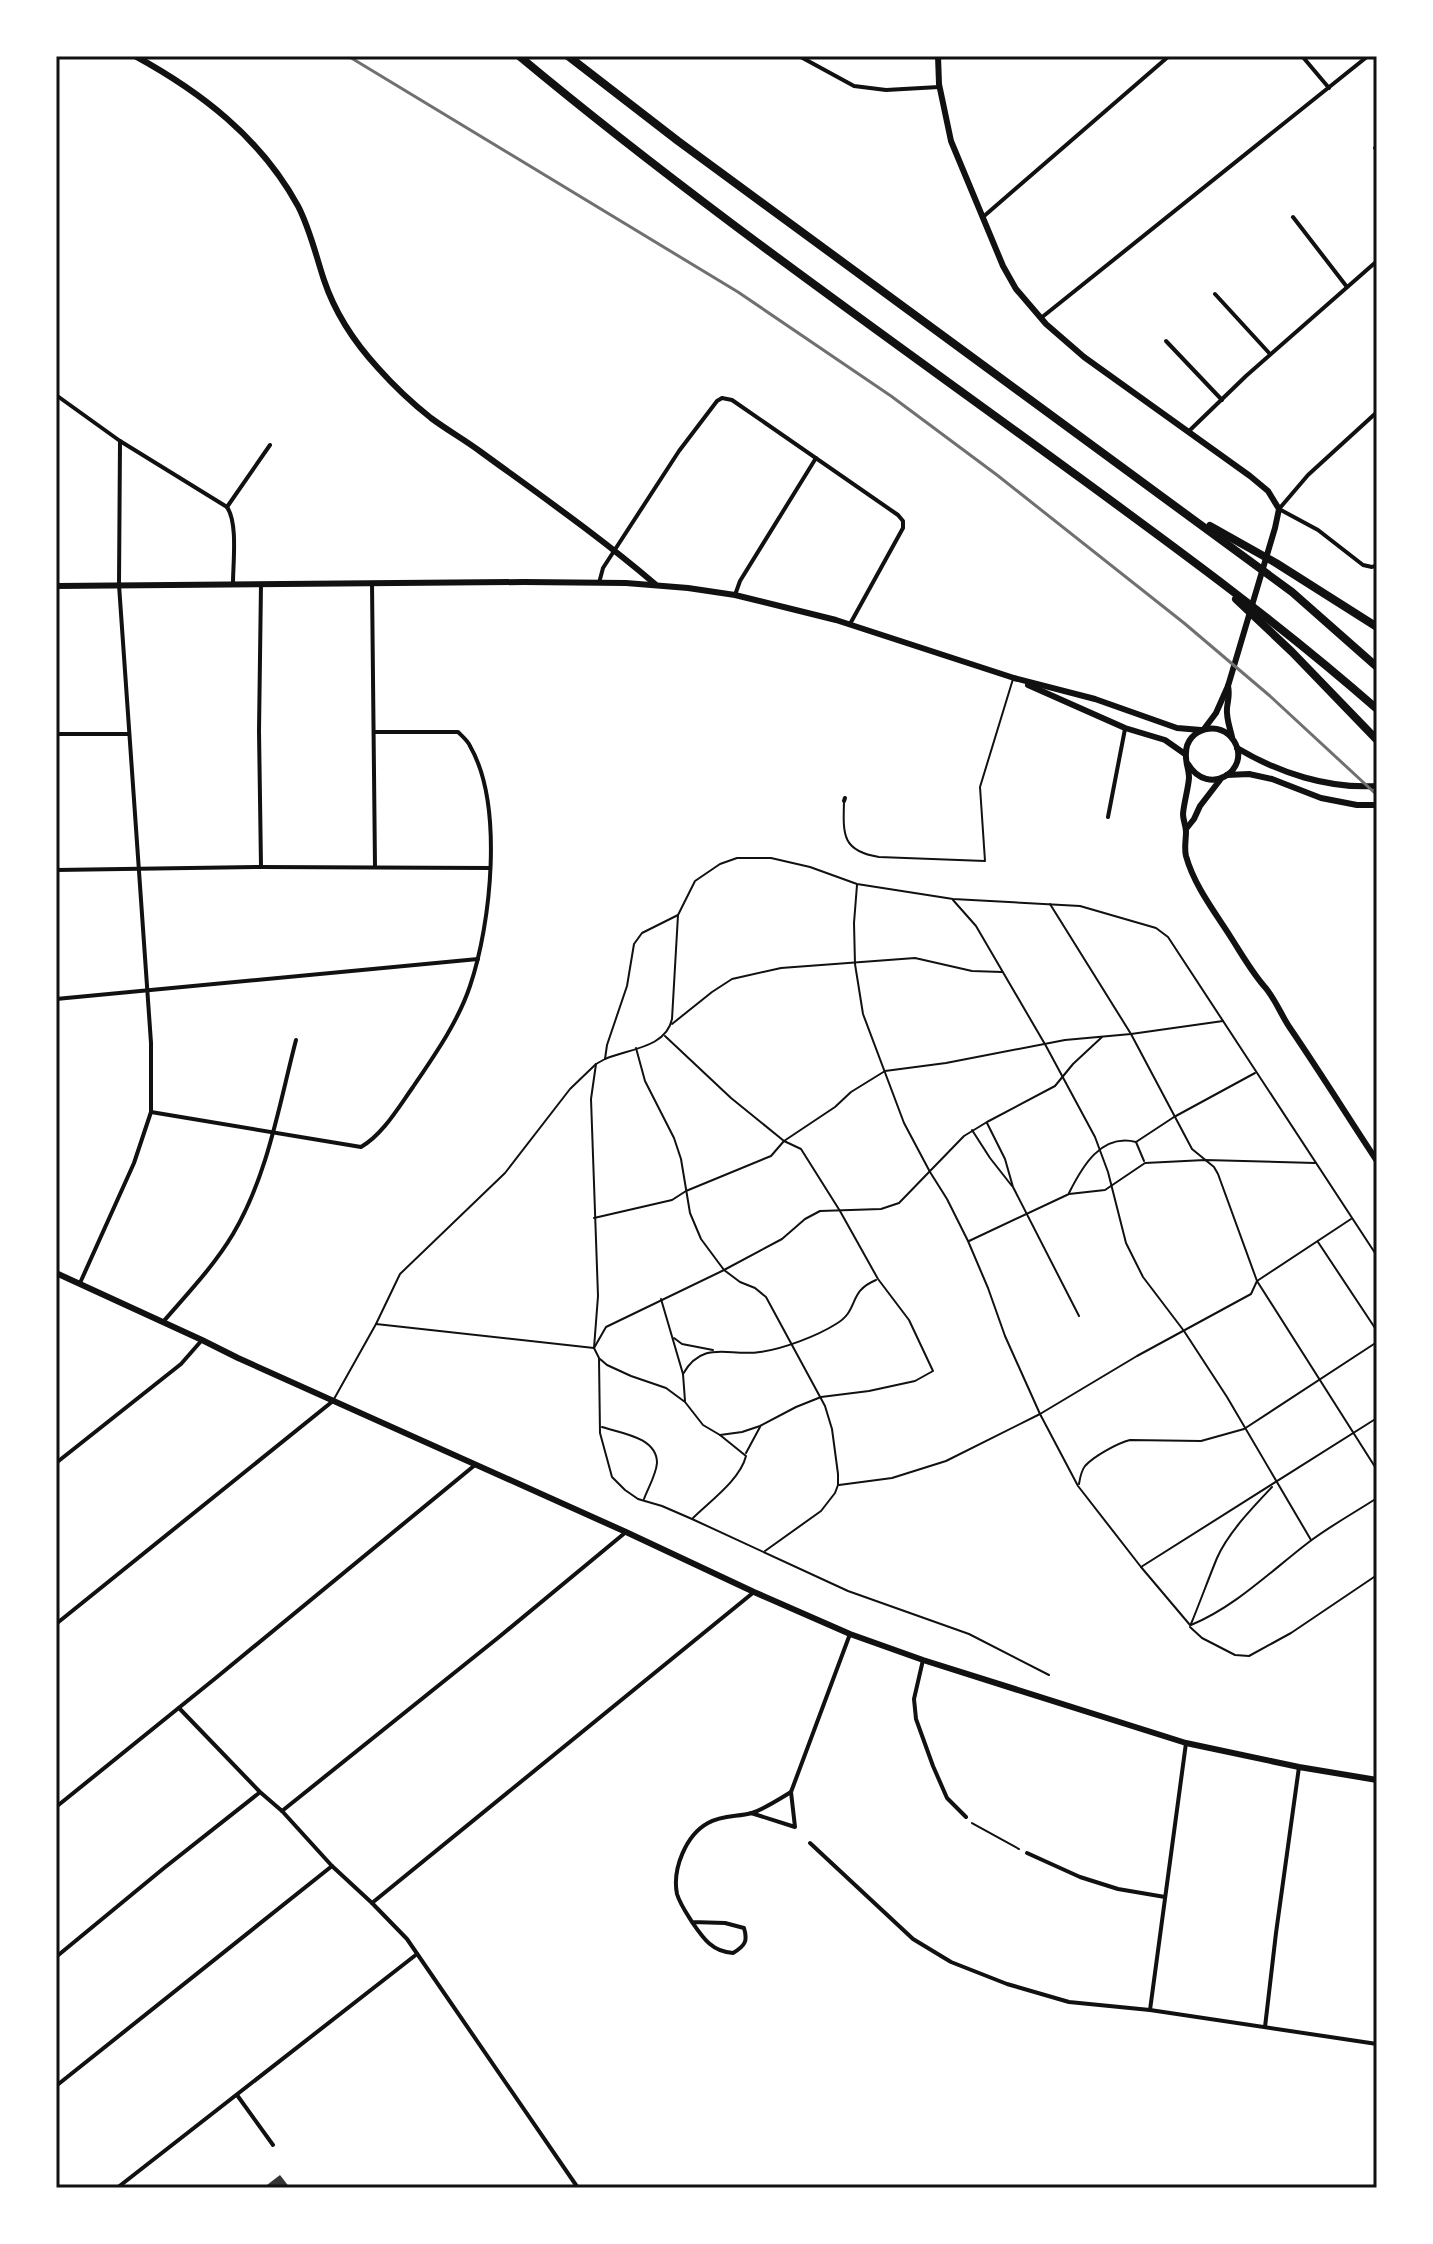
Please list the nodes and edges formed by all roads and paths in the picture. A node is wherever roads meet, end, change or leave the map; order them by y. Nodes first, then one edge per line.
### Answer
1 (135, 56) edge
2 (519, 56) edge
3 (568, 56) edge
4 (799, 56) edge
5 (938, 56) edge
6 (1169, 56) edge
7 (1302, 56) edge
8 (1368, 56) edge
9 (939, 87) junction
10 (1329, 88) junction
11 (983, 217) junction
12 (1293, 217) dead end
13 (1377, 261) edge
14 (1347, 287) junction
15 (1215, 294) dead end
16 (1041, 318) junction
17 (1166, 341) dead end
18 (1270, 355) junction
19 (56, 395) edge
20 (1222, 400) junction
21 (1377, 412) edge
22 (1188, 432) junction
23 (120, 441) junction
24 (270, 445) dead end
25 (816, 458) junction
26 (227, 507) junction
27 (1279, 509) junction
28 (1183, 511) junction
29 (614, 551) junction
30 (1377, 565) edge
31 (1206, 571) junction
32 (372, 583) junction
33 (599, 583) junction
34 (261, 584) junction
35 (655, 584) junction
36 (119, 585) junction
37 (233, 585) junction
38 (56, 586) edge
39 (735, 595) junction
40 (850, 624) junction
41 (1377, 627) edge
42 (1377, 667) edge
43 (1014, 678) junction
44 (1228, 686) junction
45 (1377, 709) edge
46 (1125, 728) junction
47 (1203, 730) junction
48 (374, 732) junction
49 (56, 734) edge
50 (128, 734) junction
51 (1232, 738) junction
52 (1377, 740) edge
53 (1237, 748) junction
54 (1186, 754) junction
55 (1188, 764) junction
56 (1224, 777) junction
57 (1377, 786) edge
58 (844, 799) dead end
59 (1377, 805) edge
60 (1108, 817) dead end
61 (1186, 829) junction
62 (261, 867) junction
63 (375, 867) junction
64 (490, 868) junction
65 (56, 870) edge
66 (140, 870) junction
67 (857, 884) junction
68 (953, 899) junction
69 (1049, 903) junction
70 (678, 915) junction
71 (478, 959) junction
72 (855, 964) junction
73 (1002, 972) junction
74 (147, 991) junction
75 (56, 999) edge
76 (1224, 1021) junction
77 (671, 1025) junction
78 (1131, 1034) junction
79 (664, 1035) junction
80 (1102, 1037) junction
81 (296, 1040) dead end
82 (1046, 1046) junction
83 (636, 1048) junction
84 (605, 1059) junction
85 (596, 1064) junction
86 (885, 1071) junction
87 (1255, 1073) junction
88 (1062, 1078) junction
89 (151, 1112) junction
90 (1174, 1117) junction
91 (987, 1122) junction
92 (972, 1130) junction
93 (272, 1132) junction
94 (784, 1141) junction
95 (1136, 1142) junction
96 (1100, 1148) junction
97 (1205, 1160) junction
98 (1377, 1161) edge
99 (1145, 1163) junction
100 (1317, 1163) junction
101 (930, 1172) junction
102 (1112, 1185) junction
103 (1013, 1187) junction
104 (686, 1191) junction
105 (1069, 1194) junction
106 (840, 1211) junction
107 (1026, 1213) junction
108 (1352, 1218) junction
109 (594, 1219) junction
110 (1317, 1240) junction
111 (968, 1241) junction
112 (1377, 1256) edge
113 (724, 1270) junction
114 (56, 1273) edge
115 (878, 1279) junction
116 (1257, 1281) junction
117 (80, 1283) junction
118 (661, 1299) junction
119 (1079, 1316) dead end
120 (163, 1322) junction
121 (376, 1324) junction
122 (1184, 1331) junction
123 (1377, 1331) edge
124 (671, 1337) junction
125 (202, 1340) junction
126 (1377, 1342) edge
127 (792, 1344) junction
128 (594, 1348) junction
129 (714, 1351) junction
130 (599, 1358) junction
131 (683, 1374) junction
132 (1320, 1381) junction
133 (821, 1397) junction
134 (333, 1401) junction
135 (685, 1402) junction
136 (1040, 1414) junction
137 (1377, 1418) edge
138 (760, 1426) junction
139 (601, 1427) junction
140 (1244, 1429) junction
141 (1353, 1434) junction
142 (720, 1435) junction
143 (746, 1456) junction
144 (56, 1463) edge
145 (475, 1465) junction
146 (1377, 1470) edge
147 (1276, 1483) junction
148 (838, 1485) junction
149 (1078, 1486) junction
150 (1377, 1498) edge
151 (644, 1500) junction
152 (692, 1519) junction
153 (626, 1532) junction
154 (1311, 1540) junction
155 (764, 1551) junction
156 (1141, 1567) junction
157 (1377, 1575) edge
158 (754, 1592) junction
159 (56, 1624) edge
160 (1190, 1626) junction
161 (850, 1634) junction
162 (923, 1660) junction
163 (1049, 1675) dead end
164 (179, 1708) junction
165 (1186, 1743) junction
166 (1299, 1767) junction
167 (1377, 1780) edge
168 (260, 1792) junction
169 (791, 1792) junction
170 (56, 1807) edge
171 (282, 1811) junction
172 (750, 1813) junction
173 (966, 1817) joint
174 (810, 1843) dead end
175 (1027, 1853) joint
176 (332, 1866) junction
177 (1165, 1897) junction
178 (372, 1903) junction
179 (692, 1922) junction
180 (417, 1954) junction
181 (56, 1957) edge
182 (1150, 2010) junction
183 (1265, 2027) junction
184 (1377, 2044) edge
185 (56, 2086) edge
186 (237, 2095) junction
187 (273, 2145) dead end
188 (117, 2188) edge
189 (578, 2188) edge

1 - 29 main road
2 - 31 highway
3 - 28 highway
4 - 9 street
5 - 9 main road
6 - 11 street
7 - 10 street
8 - 10 street
9 - 11 main road
10 - 16 street
11 - 16 main road
12 - 14 street
13 - 14 street
14 - 18 street
15 - 18 street
16 - 22 main road
17 - 20 street
18 - 20 street
19 - 23 street
20 - 22 street
21 - 27 street
22 - 27 main road
23 - 26 street
23 - 36 street
24 - 26 street
25 - 29 street
25 - 39 street
25 - 40 street
26 - 37 street
27 - 30 street
27 - 44 main road
28 - 41 highway
28 - 42 highway
29 - 33 street
29 - 35 main road
31 - 45 highway
31 - 52 highway
32 - 33 main road
32 - 34 main road
32 - 48 street
33 - 35 main road
34 - 37 main road
34 - 62 street
35 - 39 main road
36 - 37 main road
36 - 38 main road
36 - 50 street
39 - 40 main road
40 - 43 main road
43 - 46 main road
43 - 47 main road
43 - 58 lane
44 - 47 main road
44 - 51 main road
46 - 54 main road
46 - 60 street
47 - 51 main road
47 - 54 main road
48 - 63 street
48 - 64 street
49 - 50 street
50 - 66 street
51 - 53 main road
53 - 56 main road
53 - 57 main road
54 - 55 main road
55 - 56 main road
55 - 61 main road
56 - 59 main road
56 - 61 main road
61 - 98 main road
62 - 63 street
62 - 66 street
63 - 64 street
64 - 71 street
65 - 66 street
66 - 74 street
67 - 68 lane
67 - 70 lane
67 - 72 lane
68 - 69 lane
68 - 73 lane
69 - 76 lane
69 - 78 lane
70 - 77 lane
70 - 84 lane
71 - 74 street
71 - 93 street
72 - 73 lane
72 - 77 lane
72 - 86 lane
73 - 82 lane
74 - 75 street
74 - 89 street
76 - 78 lane
76 - 87 lane
77 - 79 lane
78 - 80 lane
78 - 90 lane
79 - 83 lane
79 - 94 lane
80 - 82 lane
80 - 88 lane
81 - 93 street
82 - 86 lane
82 - 88 lane
83 - 84 lane
83 - 104 lane
84 - 85 lane
85 - 109 lane
85 - 121 lane
86 - 94 lane
86 - 101 lane
87 - 90 lane
87 - 100 lane
88 - 91 lane
88 - 96 lane
89 - 93 street
89 - 117 street
90 - 95 lane
90 - 97 lane
91 - 92 lane
91 - 103 lane
92 - 101 lane
92 - 103 lane
93 - 120 street
94 - 104 lane
94 - 106 lane
95 - 96 lane
95 - 99 lane
96 - 102 lane
96 - 105 lane
97 - 99 lane
97 - 100 lane
97 - 116 lane
99 - 102 lane
100 - 108 lane
101 - 106 lane
101 - 111 lane
102 - 105 lane
102 - 122 lane
103 - 107 lane
104 - 109 lane
104 - 113 lane
105 - 107 lane
106 - 113 lane
106 - 115 lane
107 - 111 lane
107 - 119 lane
108 - 110 lane
108 - 112 lane
109 - 128 lane
110 - 116 lane
110 - 123 lane
111 - 136 lane
113 - 118 lane
113 - 127 lane
114 - 117 main road
115 - 127 lane
115 - 133 lane
116 - 122 lane
116 - 132 lane
117 - 120 main road
118 - 124 lane
118 - 128 lane
120 - 125 main road
121 - 128 lane
121 - 134 lane
122 - 136 lane
122 - 140 lane
124 - 129 lane
124 - 131 lane
125 - 134 main road
125 - 144 street
126 - 132 lane
127 - 129 lane
127 - 133 lane
128 - 130 lane
129 - 131 lane
130 - 135 lane
130 - 139 lane
131 - 135 lane
132 - 140 lane
132 - 141 lane
133 - 138 lane
133 - 148 lane
134 - 145 main road
134 - 159 street
135 - 142 lane
136 - 148 lane
136 - 149 lane
137 - 141 lane
138 - 142 lane
138 - 143 lane
139 - 151 lane
139 - 151 lane
140 - 147 lane
140 - 149 lane
141 - 146 lane
141 - 147 lane
142 - 143 lane
143 - 152 lane
145 - 153 main road
145 - 164 street
147 - 154 lane
147 - 156 lane
147 - 160 lane
148 - 155 lane
149 - 156 lane
150 - 154 lane
151 - 152 lane
152 - 155 lane
153 - 158 main road
153 - 171 street
154 - 160 lane
155 - 163 lane
156 - 160 lane
157 - 160 lane
158 - 161 main road
158 - 178 street
161 - 162 main road
161 - 169 street
162 - 165 main road
162 - 173 street
164 - 168 street
164 - 170 street
165 - 166 main road
165 - 177 street
166 - 167 main road
166 - 183 street
168 - 171 street
168 - 181 street
169 - 172 street
169 - 172 street
171 - 176 street
172 - 179 street
173 - 175 path
174 - 182 street
175 - 177 street
176 - 178 street
176 - 185 street
177 - 182 street
178 - 180 street
179 - 179 street
180 - 186 street
180 - 189 street
182 - 183 street
183 - 184 street
186 - 187 street
186 - 188 street

